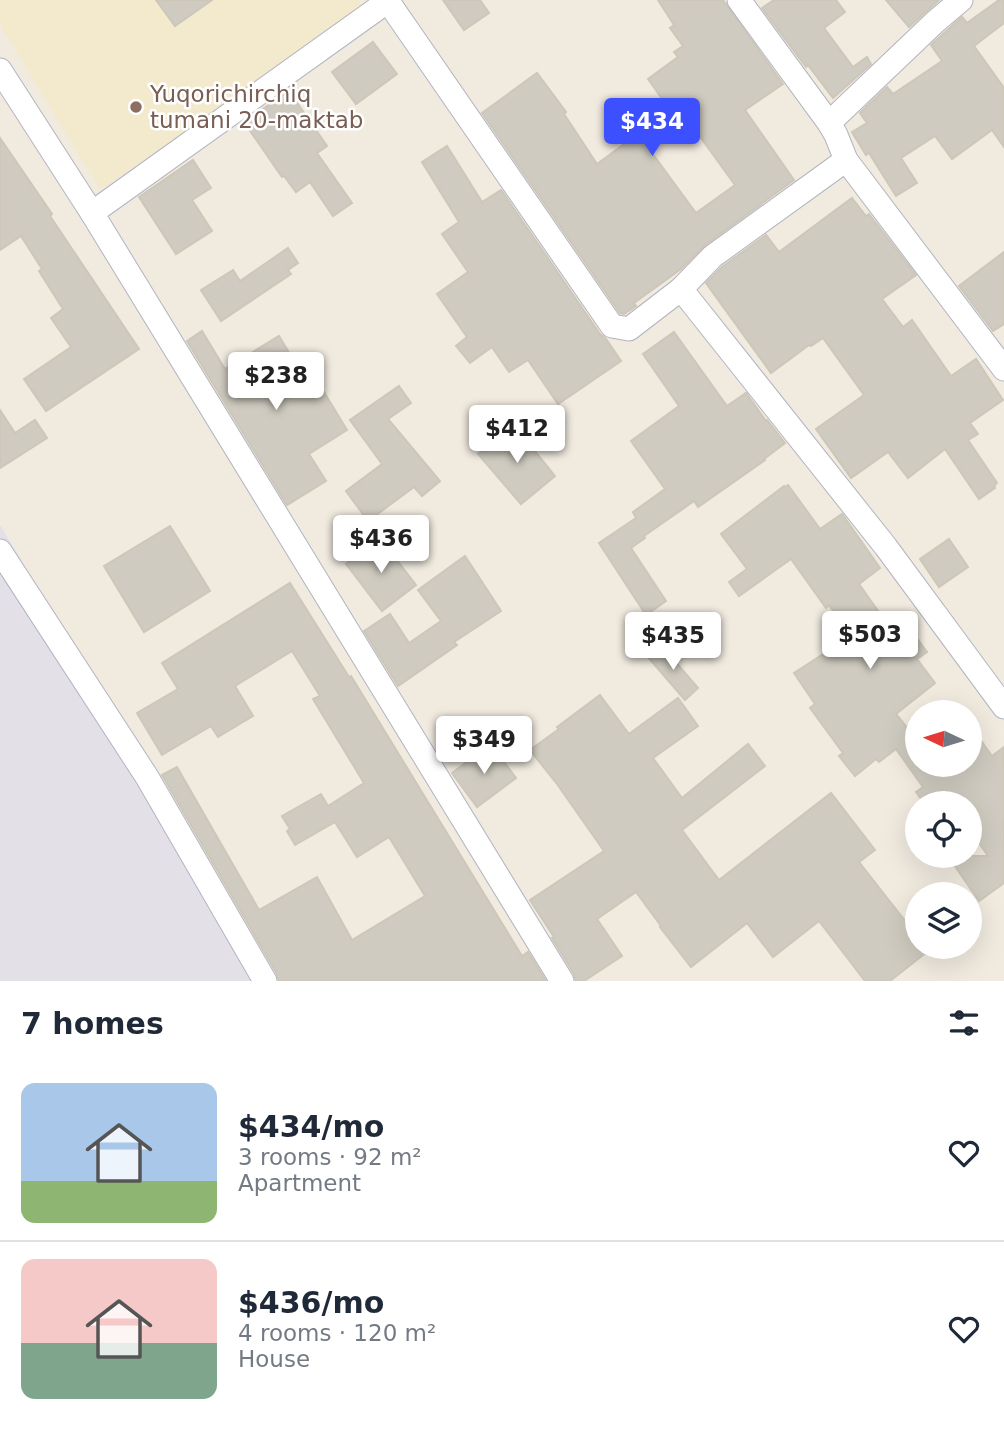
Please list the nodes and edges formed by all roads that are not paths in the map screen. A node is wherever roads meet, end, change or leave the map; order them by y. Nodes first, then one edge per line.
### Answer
1 (739, 0) edge
2 (961, 0) edge
3 (388, 1) edge
4 (0, 70) edge
5 (829, 123) junction
6 (846, 160) junction
7 (92, 213) junction
8 (681, 289) junction
9 (1004, 369) edge
10 (0, 551) edge
11 (1004, 707) edge
12 (265, 981) edge
13 (562, 981) edge

1 - 5 street
2 - 5 street
3 - 7 street
3 - 8 street
4 - 7 street
5 - 6 street
6 - 8 street
6 - 9 street
7 - 13 street
8 - 11 street
10 - 12 street

